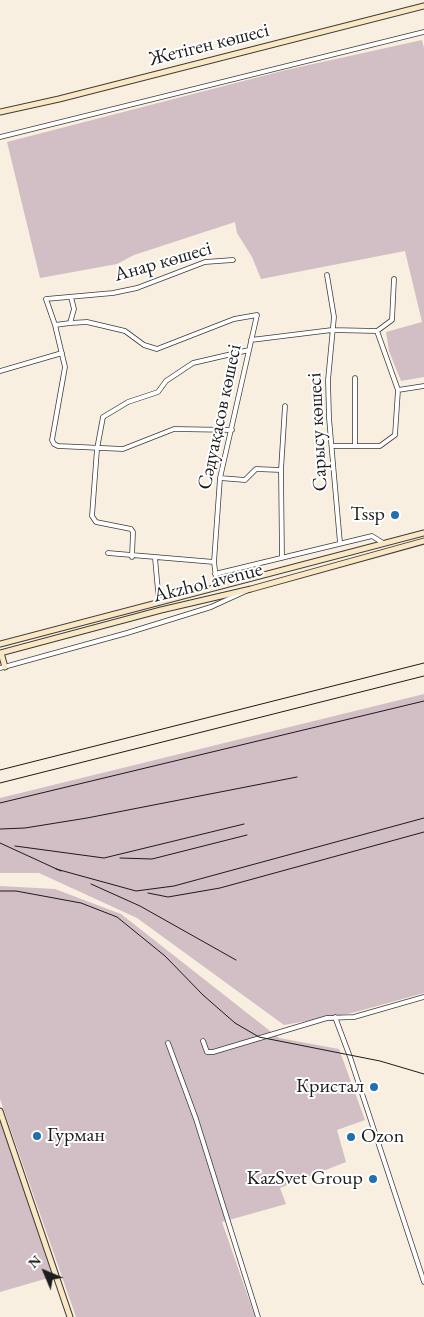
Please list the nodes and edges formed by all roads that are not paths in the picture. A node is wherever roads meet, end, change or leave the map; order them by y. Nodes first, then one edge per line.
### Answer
1 (424, 6) edge
2 (424, 32) edge
3 (0, 112) edge
4 (0, 137) edge
5 (233, 260) dead end
6 (327, 275) dead end
7 (394, 279) dead end
8 (71, 297) junction
9 (70, 323) junction
10 (55, 325) junction
11 (332, 330) junction
12 (377, 331) junction
13 (251, 340) junction
14 (250, 350) junction
15 (62, 354) junction
16 (0, 371) edge
17 (354, 378) dead end
18 (424, 386) edge
19 (398, 390) junction
20 (285, 406) dead end
21 (232, 430) junction
22 (355, 445) junction
23 (332, 446) junction
24 (97, 449) junction
25 (281, 470) junction
26 (220, 478) junction
27 (424, 532) edge
28 (424, 541) edge
29 (340, 543) junction
30 (384, 543) junction
31 (108, 553) dead end
32 (132, 557) junction
33 (156, 558) junction
34 (282, 558) junction
35 (214, 562) junction
36 (215, 574) junction
37 (217, 586) junction
38 (251, 589) junction
39 (159, 602) junction
40 (0, 644) edge
41 (0, 653) edge
42 (2, 667) edge
43 (424, 997) edge
44 (335, 1017) junction
45 (203, 1041) dead end
46 (168, 1043) dead end
47 (0, 1111) edge
48 (424, 1282) edge
49 (70, 1317) edge
50 (258, 1317) edge

1 - 3 main road, Жетіген көшесі
2 - 4 street
5 - 8 street, Анар көшесі
6 - 11 street, Сарысу көшесі
7 - 12 street
8 - 9 street
8 - 10 street, Анар көшесі
9 - 10 street
9 - 13 street, Сәдуақасов көшесі
10 - 15 street, Анар көшесі
11 - 12 street
11 - 13 street
11 - 23 street, Сарысу көшесі
12 - 19 street
13 - 14 street, Сәдуақасов көшесі
14 - 21 street, Сәдуақасов көшесі
14 - 24 street
15 - 16 street
15 - 24 street, Анар көшесі
17 - 22 street
18 - 19 street
19 - 22 street
20 - 25 street
21 - 24 street
21 - 26 street, Сәдуақасов көшесі
22 - 23 street
23 - 29 street, Сарысу көшесі
24 - 32 street
25 - 26 street
25 - 34 street
26 - 35 street, Сәдуақасов көшесі
27 - 30 main road, Akzhol avenue
28 - 38 main road, Akzhol avenue
29 - 30 street
29 - 34 street
30 - 37 main road, Akzhol avenue
31 - 32 street
32 - 33 street
33 - 35 street
33 - 39 street
34 - 36 street
35 - 36 street, Сәдуақасов көшесі
36 - 37 street, Сәдуақасов көшесі
37 - 39 main road, Akzhol avenue
38 - 41 main road, Akzhol avenue
38 - 42 street
39 - 40 main road, Akzhol avenue
41 - 42 main road
43 - 44 street
44 - 45 street
44 - 48 street
46 - 50 street
47 - 49 main road

